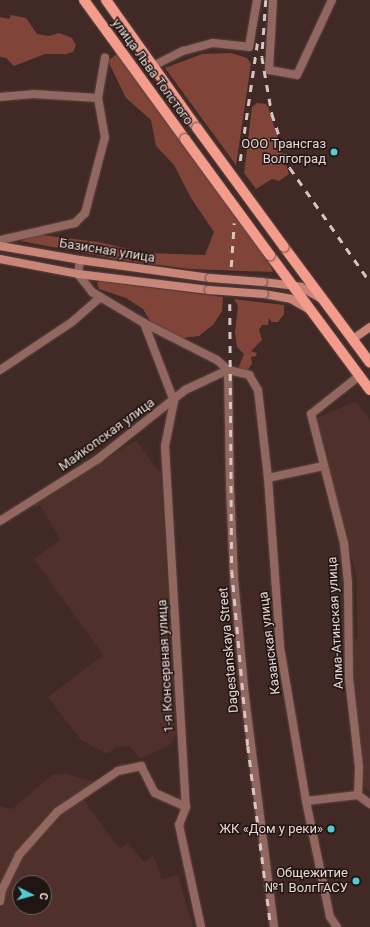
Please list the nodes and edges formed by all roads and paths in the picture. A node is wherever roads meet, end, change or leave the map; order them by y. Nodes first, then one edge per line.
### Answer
1 (84, 0) edge
2 (106, 0) edge
3 (257, 0) edge
4 (273, 0) edge
5 (332, 0) edge
6 (105, 58) dead end
7 (153, 66) junction
8 (0, 98) edge
9 (98, 98) junction
10 (0, 240) edge
11 (0, 246) edge
12 (0, 259) edge
13 (80, 260) junction
14 (280, 268) junction
15 (78, 274) junction
16 (306, 277) junction
17 (266, 282) junction
18 (293, 286) junction
19 (299, 294) junction
20 (101, 297) junction
21 (324, 301) junction
22 (144, 323) junction
23 (370, 327) edge
24 (353, 339) junction
25 (370, 362) edge
26 (0, 370) edge
27 (228, 370) junction
28 (359, 376) junction
29 (370, 390) edge
30 (174, 401) junction
31 (323, 466) junction
32 (268, 478) junction
33 (0, 521) edge
34 (358, 795) junction
35 (306, 801) junction
36 (370, 804) edge
37 (186, 807) junction
38 (0, 901) edge
39 (201, 927) edge
40 (274, 927) edge
41 (337, 927) edge

1 - 14 main road, улица Льва Толстого, bridge
2 - 7 main road, улица Льва Толстого
3 - 7 street
4 - 5 street
6 - 9 street
7 - 16 main road, улица Льва Толстого, bridge
8 - 9 street
9 - 10 street
11 - 13 street, Базисная улица
12 - 15 street, Базисная улица
13 - 15 street
13 - 17 street, Базисная улица, bridge
14 - 17 street
14 - 18 main road, улица Льва Толстого
15 - 19 street, Базисная улица, bridge
15 - 20 street
16 - 19 street
16 - 21 main road, улица Льва Толстого
17 - 18 street, Базисная улица
18 - 19 main road, улица Льва Толстого
19 - 21 street
19 - 28 main road, улица Льва Толстого
20 - 22 street
20 - 26 street
21 - 24 main road, улица Льва Толстого
22 - 27 street
22 - 30 street
23 - 24 street
24 - 25 main road, улица Льва Толстого
27 - 30 street, Майкопская улица
27 - 32 street, Казанская улица
27 - 40 street, Dagestanskaya Street
28 - 29 main road, улица Льва Толстого
28 - 31 street, Алма-Атинская улица
30 - 33 street, Майкопская улица
30 - 37 street, 1-я Консервная улица
31 - 32 street
31 - 34 street, Алма-Атинская улица
32 - 35 street, Казанская улица
34 - 35 street
34 - 36 street
35 - 41 street, Казанская улица
37 - 38 street
37 - 39 street, 1-я Консервная улица

